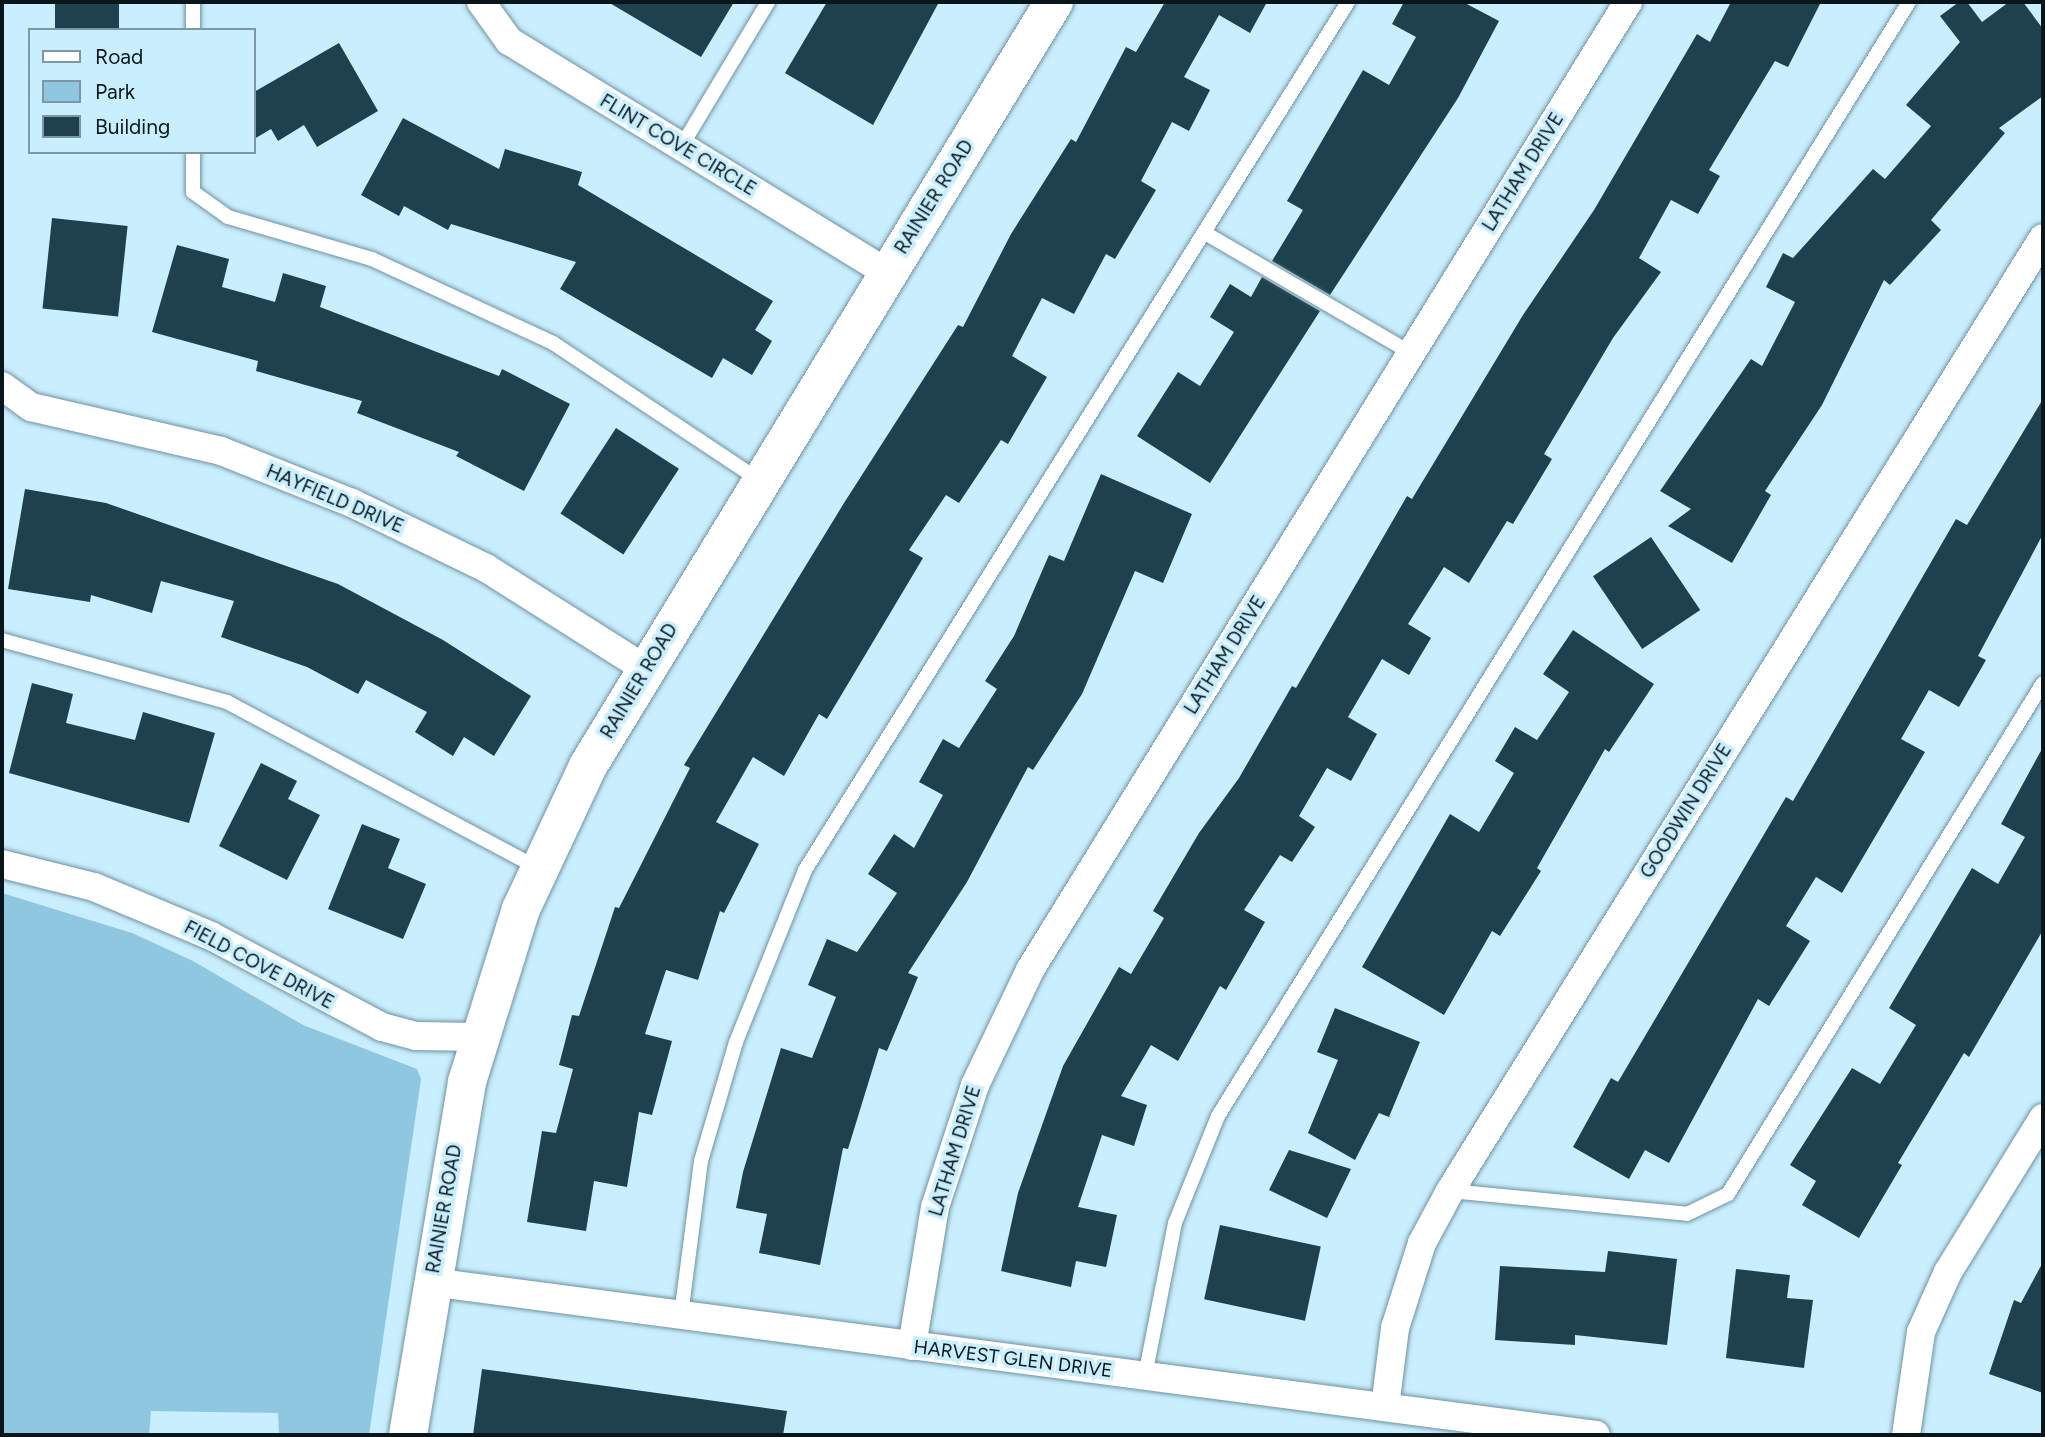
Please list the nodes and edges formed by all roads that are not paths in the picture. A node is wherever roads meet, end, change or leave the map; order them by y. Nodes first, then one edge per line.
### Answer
1 (193, 2) edge
2 (481, 2) edge
3 (768, 2) edge
4 (1054, 2) edge
5 (1348, 2) edge
6 (1628, 2) edge
7 (1909, 2) edge
8 (193, 28) edge
9 (681, 146) junction
10 (193, 154) edge
11 (1205, 233) junction
12 (2043, 238) edge
13 (888, 273) junction
14 (1411, 353) junction
15 (2, 386) edge
16 (760, 481) junction
17 (2, 640) edge
18 (646, 668) junction
19 (2043, 683) edge
20 (2, 864) edge
21 (540, 869) junction
22 (478, 1037) junction
23 (2043, 1118) edge
24 (1450, 1191) junction
25 (430, 1282) junction
26 (681, 1315) junction
27 (912, 1346) junction
28 (1145, 1376) junction
29 (1385, 1407) junction
30 (408, 1435) edge
31 (1595, 1435) edge
32 (1906, 1435) edge

1 - 8 lane
2 - 9 street, FLINT COVE CIRCLE
3 - 9 lane
4 - 13 street, RAINIER ROAD
5 - 11 lane
6 - 14 street, LATHAM DRIVE
7 - 28 lane
9 - 13 street, FLINT COVE CIRCLE
10 - 16 lane
11 - 14 lane
11 - 26 lane
12 - 24 street, GOODWIN DRIVE
13 - 16 street, RAINIER ROAD
14 - 27 street, LATHAM DRIVE
15 - 18 street, HAYFIELD DRIVE
16 - 18 street, RAINIER ROAD
17 - 21 lane
18 - 21 street, RAINIER ROAD
19 - 24 lane
20 - 22 street, FIELD COVE DRIVE
21 - 22 street, RAINIER ROAD
22 - 25 street, RAINIER ROAD
23 - 32 street
24 - 29 street, GOODWIN DRIVE
25 - 26 street, HARVEST GLEN DRIVE
25 - 30 street, RAINIER ROAD
26 - 27 street, HARVEST GLEN DRIVE
27 - 28 street, HARVEST GLEN DRIVE
28 - 29 street, HARVEST GLEN DRIVE
29 - 31 street, HARVEST GLEN DRIVE

